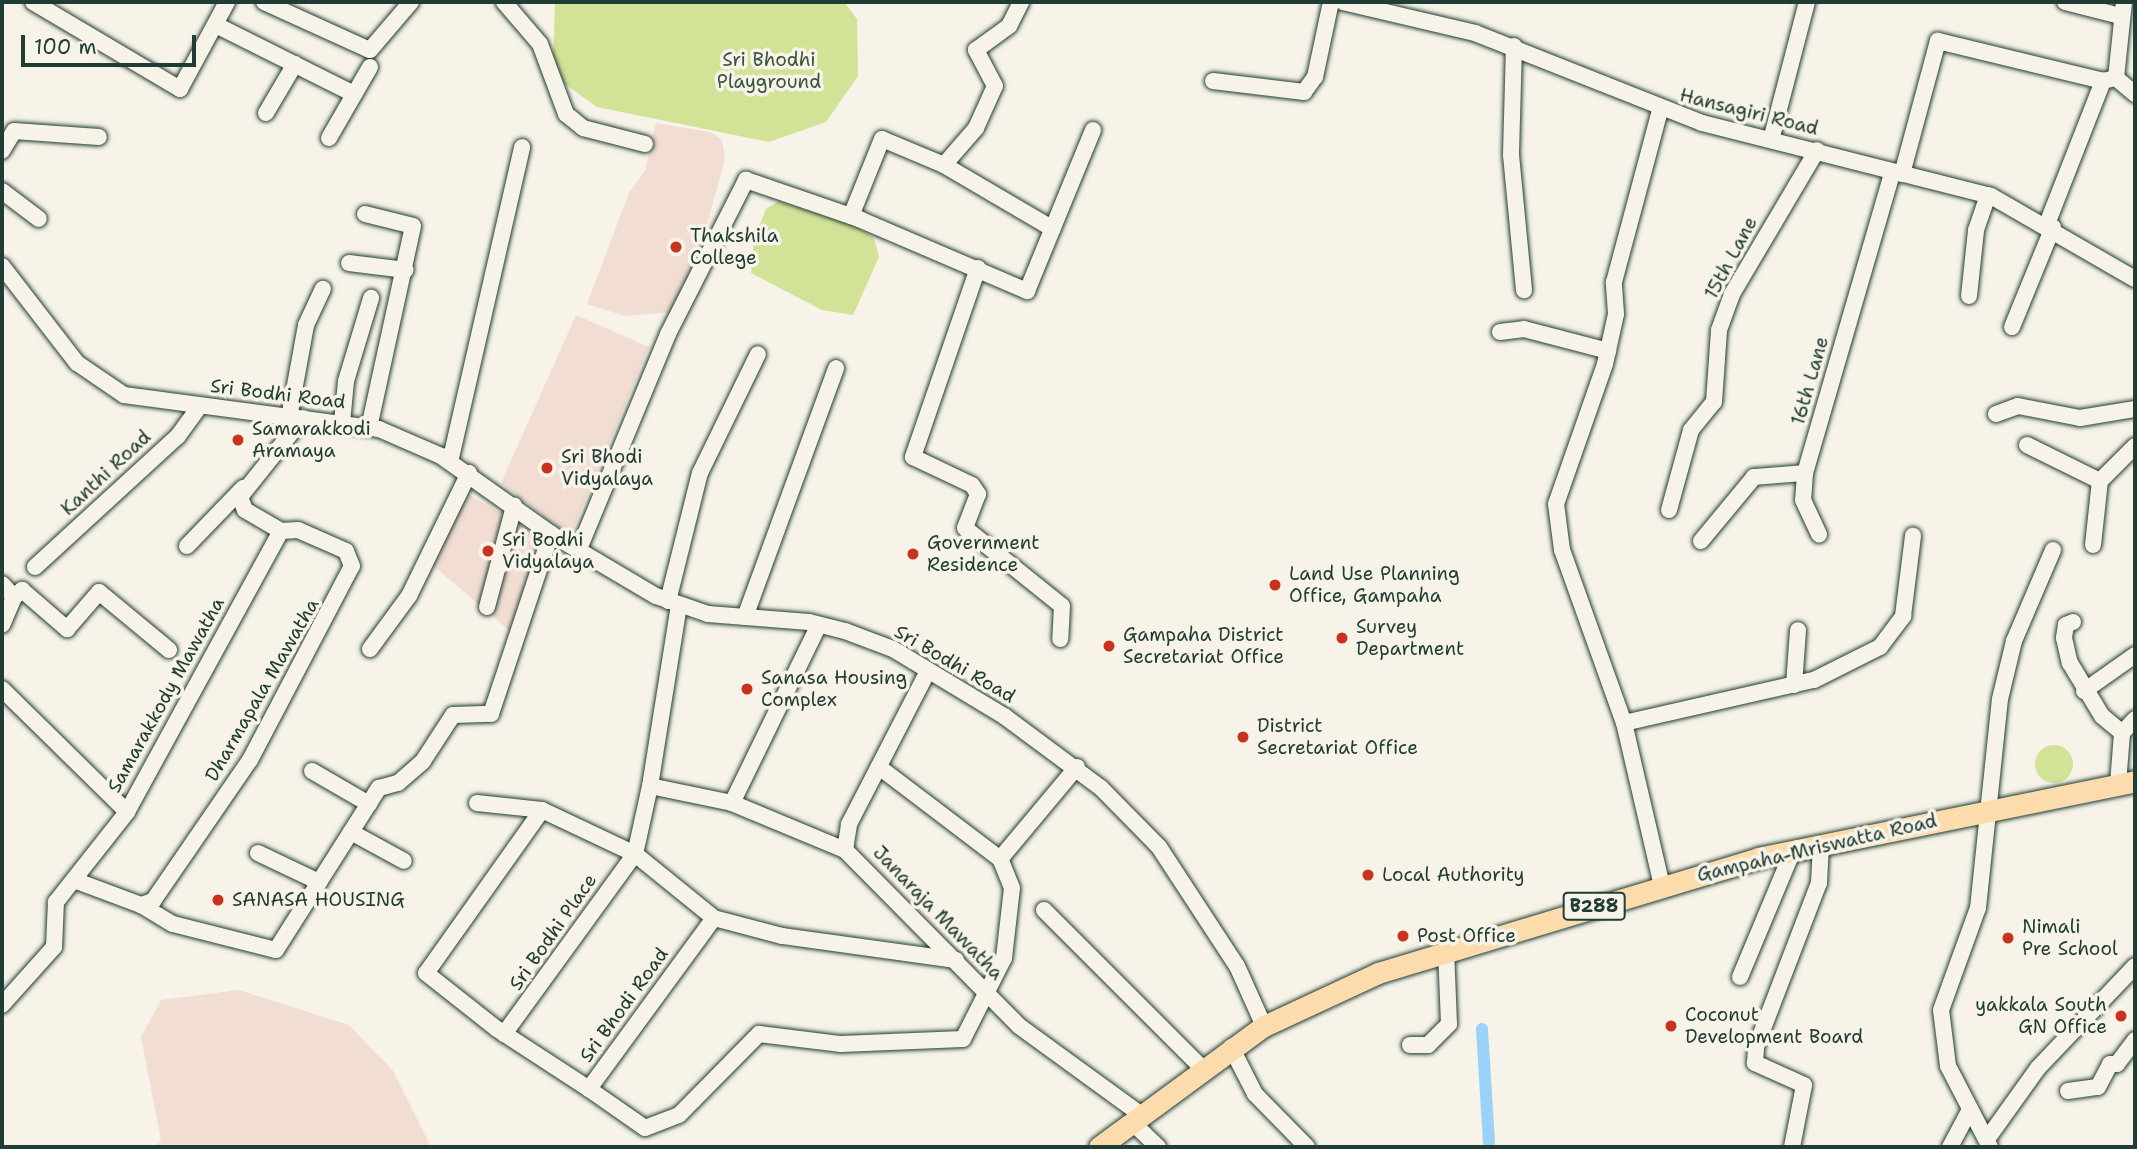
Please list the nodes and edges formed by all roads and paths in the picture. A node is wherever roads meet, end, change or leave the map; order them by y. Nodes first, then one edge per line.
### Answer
1 (33, 2) edge
2 (227, 2) edge
3 (264, 2) edge
4 (411, 2) edge
5 (504, 2) edge
6 (1021, 2) edge
7 (1331, 2) edge
8 (1343, 2) edge
9 (1807, 2) edge
10 (2065, 2) edge
11 (2122, 9) edge
12 (218, 26) junction
13 (1514, 47) junction
14 (295, 64) junction
15 (370, 67) dead end
16 (2109, 80) junction
17 (1213, 81) dead end
18 (350, 92) junction
19 (2135, 94) edge
20 (1660, 110) junction
21 (266, 113) dead end
22 (1093, 130) dead end
23 (99, 137) dead end
24 (329, 138) dead end
25 (1771, 140) junction
26 (645, 144) dead end
27 (522, 147) dead end
28 (1817, 150) junction
29 (2, 151) edge
30 (944, 165) junction
31 (1897, 174) junction
32 (2, 191) edge
33 (1988, 195) junction
34 (365, 214) dead end
35 (851, 216) junction
36 (38, 219) dead end
37 (2050, 225) junction
38 (1053, 229) junction
39 (349, 263) dead end
40 (2, 266) edge
41 (978, 268) junction
42 (406, 270) junction
43 (2135, 279) edge
44 (323, 289) dead end
45 (1524, 290) dead end
46 (1969, 296) dead end
47 (371, 298) dead end
48 (2012, 327) dead end
49 (1500, 332) dead end
50 (1608, 351) junction
51 (758, 354) dead end
52 (836, 368) dead end
53 (200, 406) junction
54 (2135, 409) edge
55 (1996, 414) dead end
56 (296, 418) junction
57 (342, 423) junction
58 (369, 427) junction
59 (2026, 445) dead end
60 (2135, 446) edge
61 (450, 462) junction
62 (469, 473) junction
63 (1805, 473) junction
64 (2100, 481) junction
65 (245, 486) junction
66 (514, 506) junction
67 (1669, 510) dead end
68 (281, 531) junction
69 (551, 534) junction
70 (1819, 534) dead end
71 (1913, 536) dead end
72 (1701, 541) dead end
73 (2093, 545) dead end
74 (187, 546) dead end
75 (579, 549) junction
76 (2053, 550) dead end
77 (35, 567) dead end
78 (2, 584) edge
79 (14, 597) junction
80 (673, 603) junction
81 (487, 607) dead end
82 (745, 617) junction
83 (2073, 622) dead end
84 (2, 625) edge
85 (819, 625) junction
86 (1798, 629) dead end
87 (1060, 639) dead end
88 (370, 649) dead end
89 (169, 650) dead end
90 (2133, 650) edge
91 (927, 673) junction
92 (1794, 685) junction
93 (2, 689) edge
94 (2084, 691) junction
95 (2135, 719) edge
96 (1624, 723) junction
97 (2122, 733) junction
98 (879, 767) junction
99 (1077, 767) junction
100 (312, 771) dead end
101 (2127, 783) edge
102 (650, 786) junction
103 (477, 803) dead end
104 (732, 803) junction
105 (369, 804) junction
106 (1989, 809) junction
107 (542, 810) junction
108 (127, 812) junction
109 (351, 832) junction
110 (1821, 844) junction
111 (845, 850) junction
112 (1793, 850) junction
113 (258, 853) dead end
114 (635, 854) junction
115 (1000, 859) junction
116 (404, 861) dead end
117 (74, 880) junction
118 (319, 882) junction
119 (1662, 886) junction
120 (141, 905) junction
121 (1044, 910) dead end
122 (714, 918) junction
123 (1446, 950) junction
124 (956, 960) junction
125 (2134, 973) edge
126 (1740, 977) dead end
127 (988, 995) junction
128 (2, 1005) edge
129 (1264, 1026) junction
130 (504, 1034) junction
131 (2135, 1040) edge
132 (1410, 1045) dead end
133 (1231, 1047) junction
134 (1202, 1068) junction
135 (589, 1089) junction
136 (2068, 1091) dead end
137 (1969, 1112) junction
138 (1138, 1120) junction
139 (1990, 1141) edge
140 (1099, 1147) edge
141 (1158, 1147) edge
142 (1307, 1147) edge
143 (1792, 1147) edge
144 (1950, 1147) edge

1 - 12 street
2 - 12 street
3 - 4 street
5 - 26 street
6 - 30 street
7 - 17 street
8 - 13 street, Hansagiri Road
9 - 25 street
10 - 11 street
11 - 16 street
12 - 14 street
13 - 20 street, Hansagiri Road
13 - 45 street
14 - 18 street
14 - 21 street
15 - 18 street
16 - 19 street
16 - 31 street, 16th Lane
16 - 37 street
18 - 24 street
20 - 25 street, Hansagiri Road
20 - 50 street
22 - 38 street
23 - 29 street
25 - 28 street, Hansagiri Road
27 - 61 street
28 - 31 street, Hansagiri Road
28 - 67 street, 15th Lane
30 - 35 street
30 - 38 street
31 - 33 street, Hansagiri Road
31 - 63 street, 16th Lane
32 - 36 street
33 - 37 street, Hansagiri Road
33 - 46 street
34 - 42 street
35 - 41 street
35 - 75 street
37 - 43 street, Hansagiri Road
37 - 48 street
38 - 41 street
39 - 42 street
40 - 53 street, Sri Bodhi Road
41 - 87 street
42 - 58 street
44 - 56 street
47 - 57 street
49 - 50 street
50 - 96 street
51 - 80 street
52 - 82 street
53 - 56 street, Sri Bodhi Road
53 - 77 street, Kanthi Road
54 - 55 street
56 - 57 street, Sri Bodhi Road
56 - 65 street
57 - 58 street, Sri Bodhi Road
58 - 61 street, Sri Bodhi Road
59 - 64 street
60 - 64 street
61 - 62 street, Sri Bodhi Road
62 - 66 street, Sri Bodhi Road
62 - 88 street
63 - 70 street, 16th Lane
63 - 72 street
64 - 73 street
65 - 68 street
65 - 74 street
66 - 69 street, Sri Bodhi Road
66 - 81 street
68 - 108 street, Samarakkody Mawatha
68 - 120 street, Dharmapala Mawatha
69 - 75 street, Sri Bodhi Road
69 - 105 street
71 - 92 street
75 - 80 street, Sri Bodhi Road
76 - 106 street
78 - 79 street
79 - 84 street
79 - 89 street
80 - 82 street, Sri Bodhi Road
80 - 102 street
82 - 85 street, Sri Bodhi Road
83 - 94 street
85 - 91 street, Sri Bodhi Road
85 - 104 street
86 - 92 street
90 - 94 street
91 - 98 street
91 - 99 street, Sri Bodhi Road
92 - 96 street
93 - 108 street
94 - 97 street
95 - 97 street
96 - 119 street
97 - 101 street
98 - 111 street
98 - 115 street
99 - 115 street
99 - 129 street, Sri Bodhi Road
100 - 105 street
101 - 106 main road, Gampaha-Mriswatta Road / B288
102 - 104 street, Janaraja Mawatha
102 - 114 street
103 - 107 street
104 - 111 street, Janaraja Mawatha
105 - 109 street
106 - 110 main road, Gampaha-Mriswatta Road / B288
106 - 137 street
107 - 114 street
107 - 130 street
108 - 117 street, Samarakkody Mawatha
109 - 116 street
109 - 118 street
110 - 112 main road, Gampaha-Mriswatta Road / B288
110 - 143 street
111 - 124 street, Janaraja Mawatha
112 - 119 main road, Gampaha-Mriswatta Road / B288
112 - 126 street
113 - 118 street
114 - 122 street
114 - 130 street, Sri Bodhi Place
115 - 127 street, Sri Bhodi Road
117 - 120 street
117 - 128 street, Samarakkody Mawatha
118 - 120 street
119 - 123 main road, Gampaha-Mriswatta Road / B288
121 - 134 street
122 - 124 street
122 - 135 street, Sri Bhodi Road
123 - 129 main road, Gampaha-Mriswatta Road / B288
123 - 132 street
124 - 127 street, Janaraja Mawatha
125 - 139 street
127 - 135 street, Sri Bhodi Road
127 - 138 street, Janaraja Mawatha
129 - 133 main road, Gampaha-Mriswatta Road / B288
130 - 135 street
131 - 136 street
133 - 134 main road, Gampaha-Mriswatta Road / B288
133 - 142 street
134 - 138 main road, Gampaha-Mriswatta Road / B288
137 - 139 street
137 - 144 street
138 - 140 main road, Gampaha-Mriswatta Road / B288
138 - 141 street, Janaraja Mawatha

